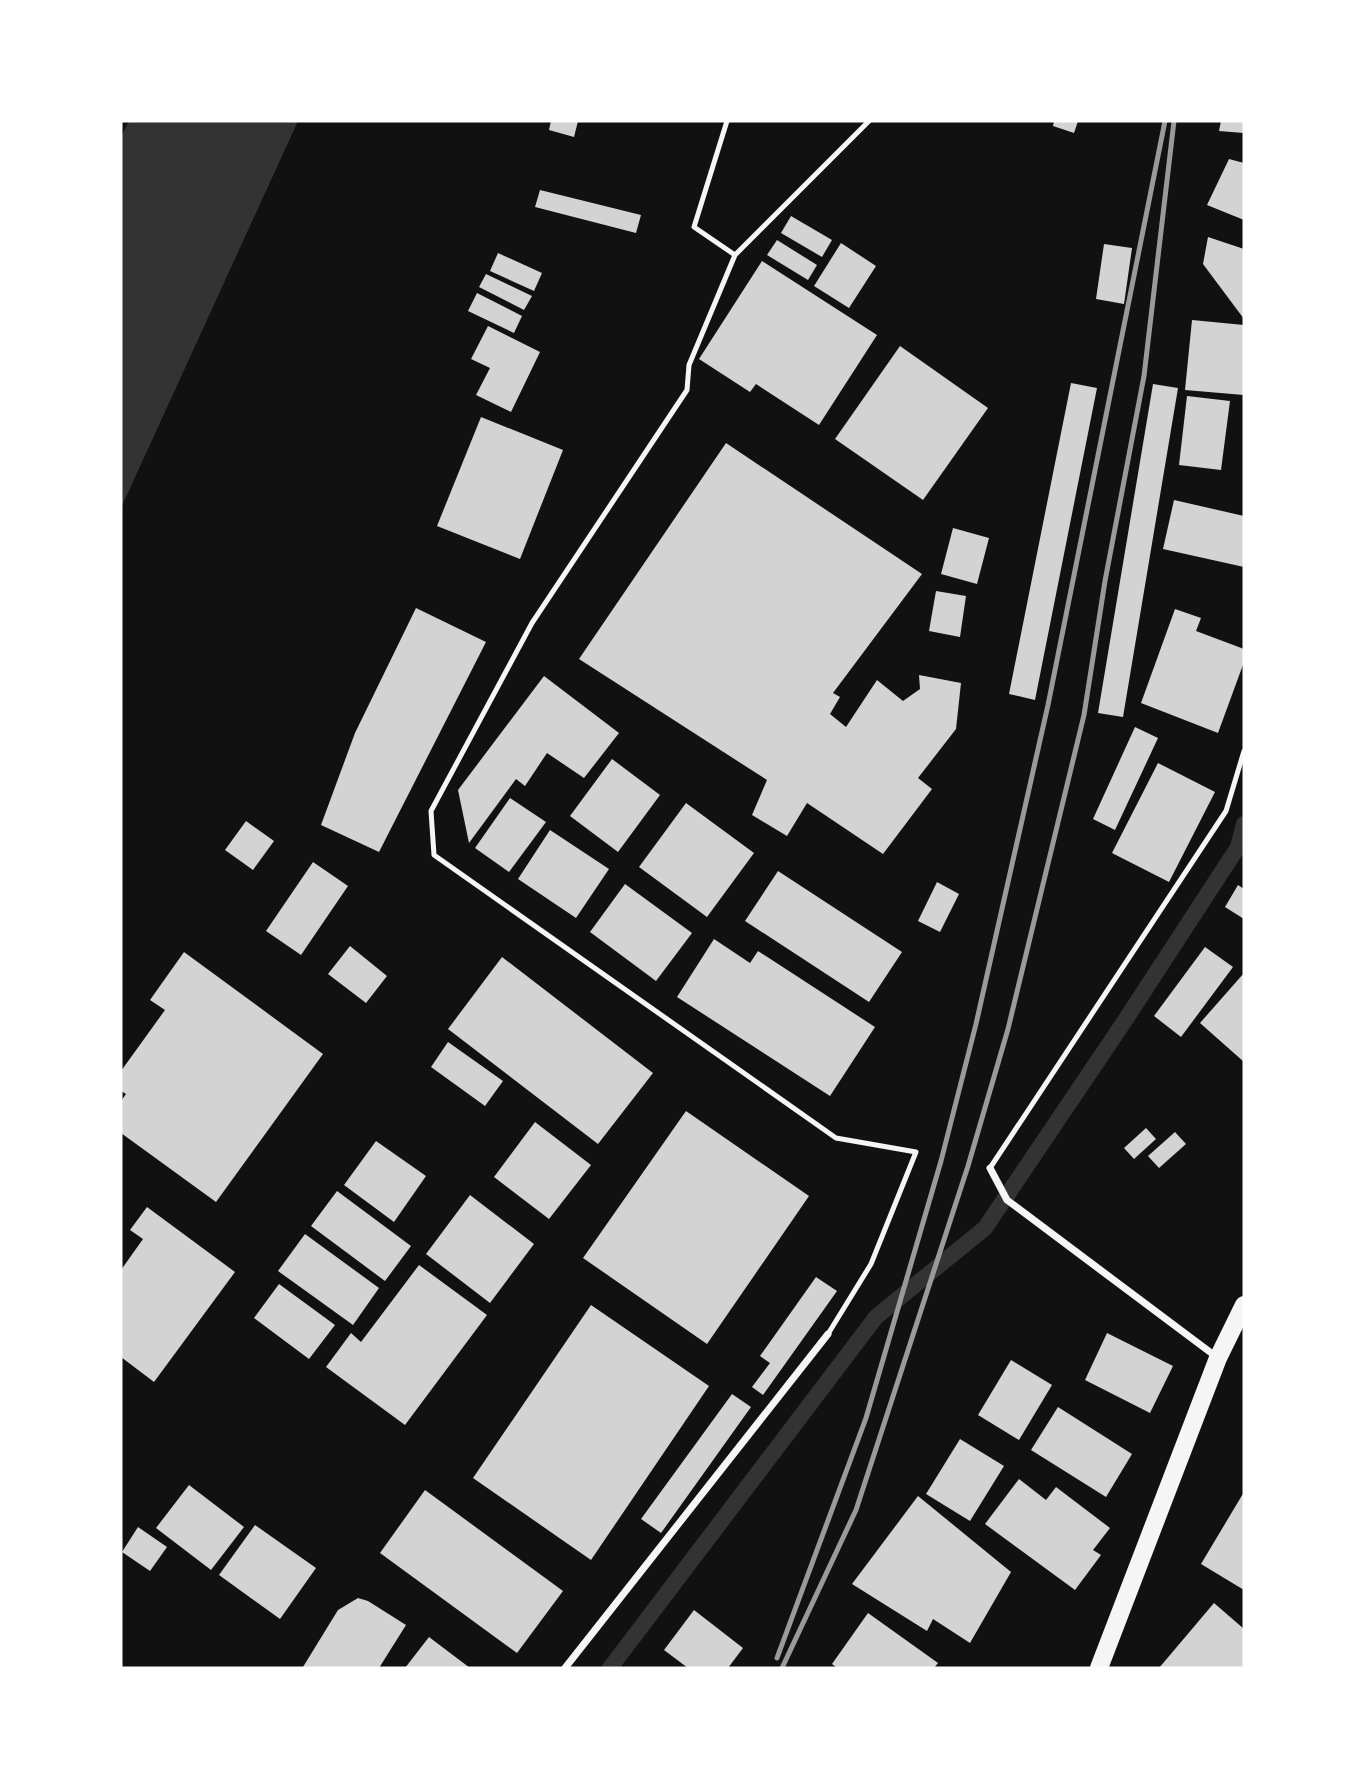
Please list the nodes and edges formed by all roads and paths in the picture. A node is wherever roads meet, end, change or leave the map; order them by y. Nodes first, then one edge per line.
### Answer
1 (727, 121) edge
2 (869, 121) edge
3 (735, 255) junction
4 (1244, 751) edge
5 (989, 1168) joint
6 (1244, 1306) edge
7 (828, 1334) joint
8 (1218, 1358) junction
9 (565, 1668) edge
10 (1099, 1668) edge

1 - 3 lane
2 - 3 lane
3 - 7 lane
4 - 5 lane
5 - 8 street
6 - 8 main road
7 - 9 street
8 - 10 main road

